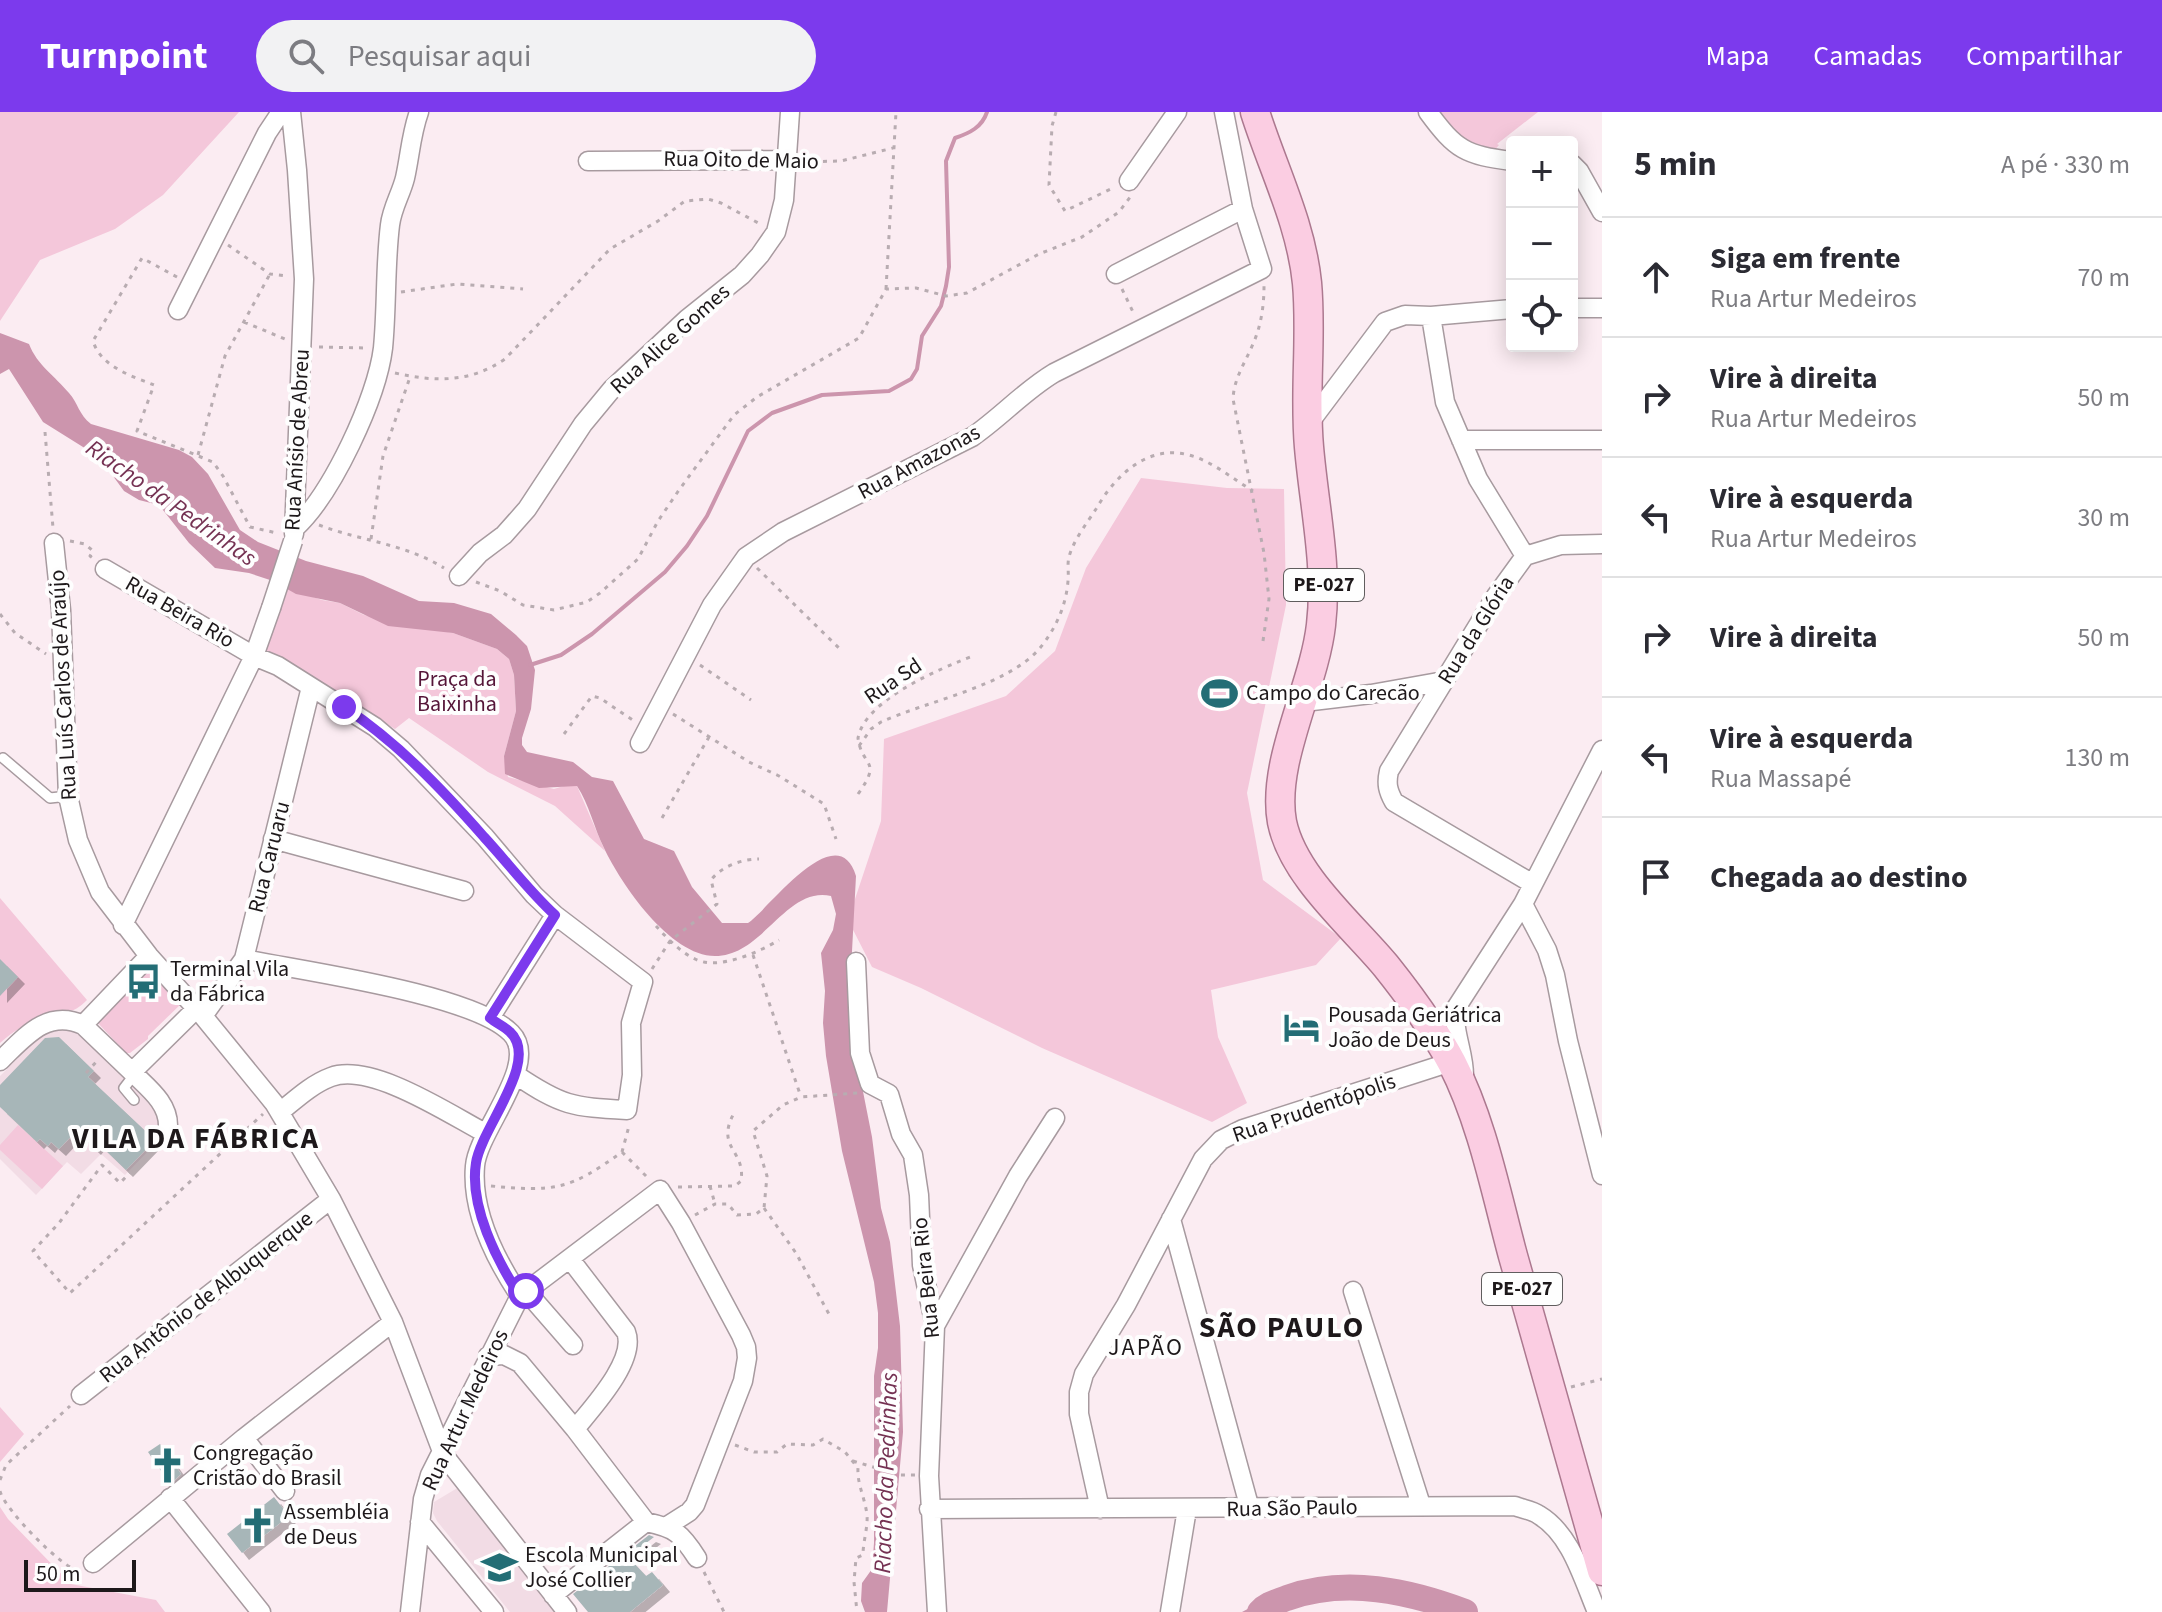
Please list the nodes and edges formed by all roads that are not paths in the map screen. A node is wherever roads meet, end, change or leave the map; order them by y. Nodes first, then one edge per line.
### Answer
1 (281, 112) edge
2 (291, 112) edge
3 (419, 112) edge
4 (790, 112) edge
5 (1177, 112) edge
6 (1224, 112) edge
7 (1428, 112) edge
8 (1258, 117) edge
9 (787, 160) junction
10 (1506, 160) edge
11 (588, 161) dead end
12 (1578, 170) edge
13 (1129, 181) road end
14 (1243, 209) junction
15 (1602, 212) edge
16 (1116, 274) road end
17 (1578, 308) edge
18 (1602, 308) edge
19 (178, 310) dead end
20 (1506, 310) edge
21 (1431, 316) junction
22 (1307, 426) junction
23 (1461, 440) junction
24 (1602, 440) edge
25 (295, 532) junction
26 (54, 543) road end
27 (1602, 544) edge
28 (1525, 556) junction
29 (105, 569) road end
30 (459, 576) road end
31 (254, 656) junction
32 (1444, 681) junction
33 (311, 687) junction
34 (1304, 702) junction
35 (644, 736) road end
36 (1602, 750) edge
37 (3, 758) dead end
38 (68, 796) junction
39 (273, 839) junction
40 (1533, 884) junction
41 (464, 891) dead end
42 (1523, 904) junction
43 (555, 915) junction
44 (123, 925) junction
45 (149, 956) junction
46 (244, 959) junction
47 (856, 962) dead end
48 (199, 1012) junction
49 (490, 1018) junction
50 (83, 1025) junction
51 (0, 1061) edge
52 (1451, 1062) junction
53 (133, 1074) junction
54 (516, 1075) junction
55 (1463, 1088) junction
56 (134, 1100) dead end
57 (277, 1108) junction
58 (1055, 1118) dead end
59 (168, 1127) road end
60 (485, 1133) junction
61 (1602, 1175) edge
62 (331, 1199) junction
63 (1171, 1219) junction
64 (570, 1259) junction
65 (1353, 1291) dead end
66 (523, 1294) junction
67 (393, 1322) junction
68 (935, 1326) junction
69 (573, 1345) dead end
70 (488, 1356) junction
71 (81, 1395) road end
72 (575, 1429) junction
73 (244, 1438) junction
74 (443, 1454) junction
75 (285, 1491) dead end
76 (170, 1498) junction
77 (1421, 1505) junction
78 (929, 1509) junction
79 (1100, 1509) junction
80 (1187, 1509) junction
81 (1250, 1509) junction
82 (420, 1522) junction
83 (646, 1522) junction
84 (667, 1526) junction
85 (697, 1558) road end
86 (93, 1563) road end
87 (1602, 1571) edge
88 (553, 1595) junction
89 (261, 1612) edge
90 (410, 1612) edge
91 (494, 1612) edge
92 (567, 1612) edge
93 (937, 1612) edge
94 (1170, 1612) edge
95 (1597, 1612) edge

1 - 19 street
2 - 25 street, Rua Anísio de Abreu
3 - 25 street
4 - 9 street, Rua Alice Gomes
5 - 13 street
6 - 14 street
7 - 10 street
8 - 22 main road, PE-027
9 - 11 street, Rua Oito de Maio
9 - 30 street, Rua Alice Gomes
12 - 15 street
14 - 16 street
14 - 35 street, Rua Amazonas
17 - 18 street
20 - 21 street
21 - 22 street
21 - 23 street
22 - 34 main road, PE-027
23 - 24 street
23 - 28 street
25 - 31 street, Rua Anísio de Abreu, bridge
26 - 38 street, Rua Luís Carlos de Araújo
27 - 28 street, Rua da Glória
28 - 32 street, Rua da Glória
29 - 31 street, Rua Beira Rio
31 - 33 street, Rua Beira Rio
31 - 44 street, Rua Anísio de Abreu
32 - 34 street
32 - 40 street, Rua da Glória
33 - 39 street, Rua Caruaru
33 - 43 street, Rua Beira Rio
34 - 52 main road, PE-027
36 - 40 street
37 - 38 lane
38 - 44 street, Rua Luís Carlos de Araújo
39 - 41 street
39 - 46 street, Rua Caruaru
40 - 42 street
42 - 55 street
42 - 61 street
43 - 49 street
43 - 54 street, Rua Beira Rio
44 - 45 street, Rua Luís Carlos de Araújo
45 - 48 street, Rua Luís Carlos de Araújo
45 - 50 street
46 - 48 street, Rua Caruaru
46 - 49 street
47 - 68 street, Rua Beira Rio
48 - 53 street, Rua Caruaru
48 - 57 street, Rua Luís Carlos de Araújo
49 - 54 street
50 - 51 street
50 - 53 street
52 - 55 main road, PE-027
52 - 63 street, Rua Prudentópolis
53 - 56 lane
53 - 59 street
54 - 60 street
55 - 87 main road, PE-027
57 - 60 street
57 - 62 street, Rua Luís Carlos de Araújo
58 - 68 street
60 - 66 street
62 - 67 street, Rua Luís Carlos de Araújo
62 - 71 street, Rua Antônio de Albuquerque
63 - 79 street, Rua Prudentópolis
63 - 81 street
64 - 66 street
64 - 72 street
64 - 84 street
65 - 77 street
66 - 69 street
66 - 70 street, Rua Artur Medeiros
67 - 73 street
67 - 74 street, Rua Luís Carlos de Araújo
68 - 78 street, Rua Beira Rio
70 - 72 street
70 - 74 street, Rua Artur Medeiros
72 - 83 street
73 - 75 street
73 - 76 street
74 - 82 street, Rua Artur Medeiros
74 - 88 street, Rua Luís Carlos de Araújo
76 - 86 street
76 - 89 street
77 - 81 street, Rua São Paulo
77 - 95 street, Rua São Paulo
78 - 79 street, Rua São Paulo
78 - 93 street, Rua Beira Rio
79 - 80 street, Rua São Paulo
80 - 81 street, Rua São Paulo
80 - 94 street
82 - 90 street, Rua Artur Medeiros
82 - 91 street
83 - 84 street
83 - 88 street
84 - 85 street
88 - 92 street, Rua Luís Carlos de Araújo

